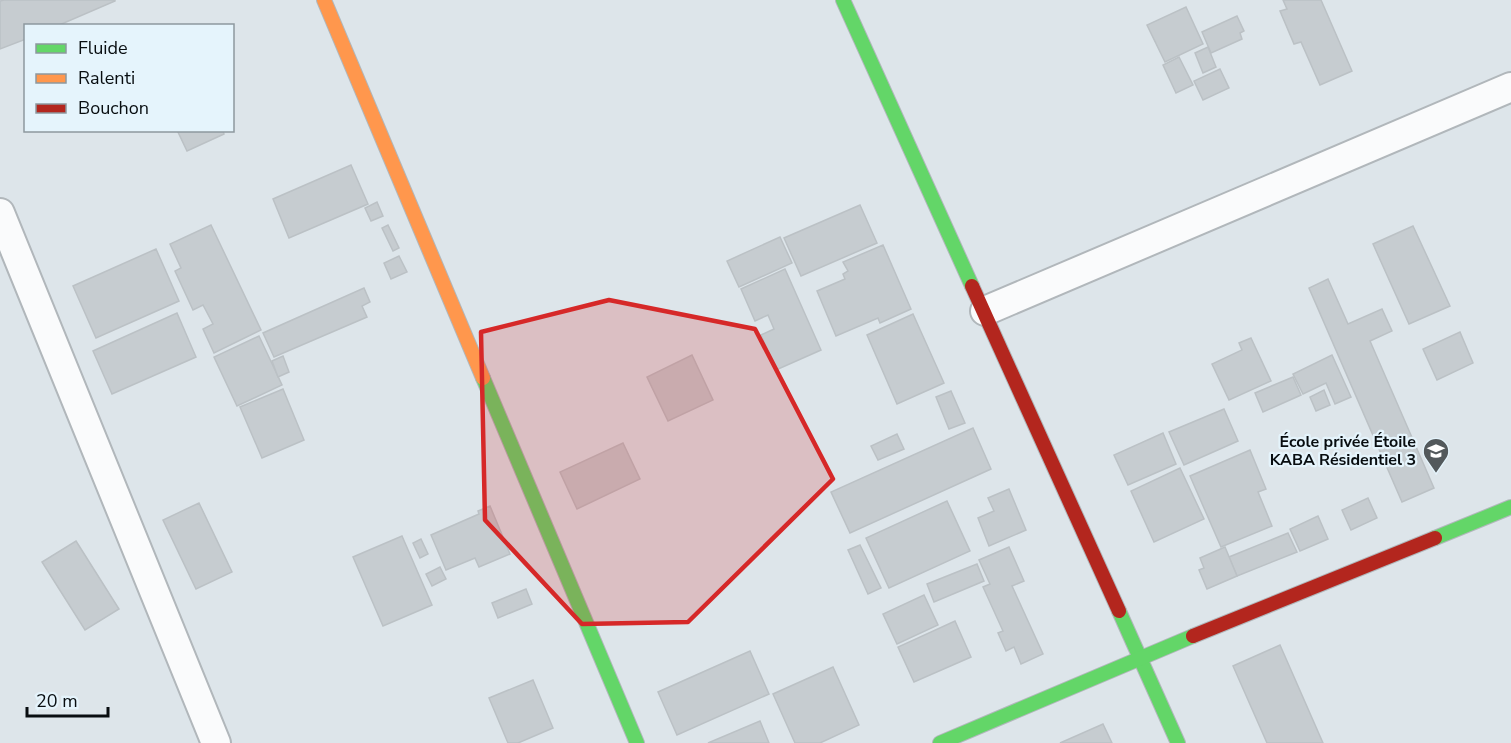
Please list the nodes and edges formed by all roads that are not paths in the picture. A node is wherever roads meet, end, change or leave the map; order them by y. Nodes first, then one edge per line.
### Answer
1 (324, 0) edge
2 (843, 0) edge
3 (1511, 87) edge
4 (0, 213) edge
5 (985, 310) junction
6 (1511, 507) edge
7 (1140, 658) junction
8 (216, 743) edge
9 (637, 743) edge
10 (940, 743) edge
11 (1178, 743) edge

1 - 9 street
2 - 5 street
3 - 5 street
4 - 8 street
5 - 7 street
6 - 7 street
7 - 10 street
7 - 11 street

